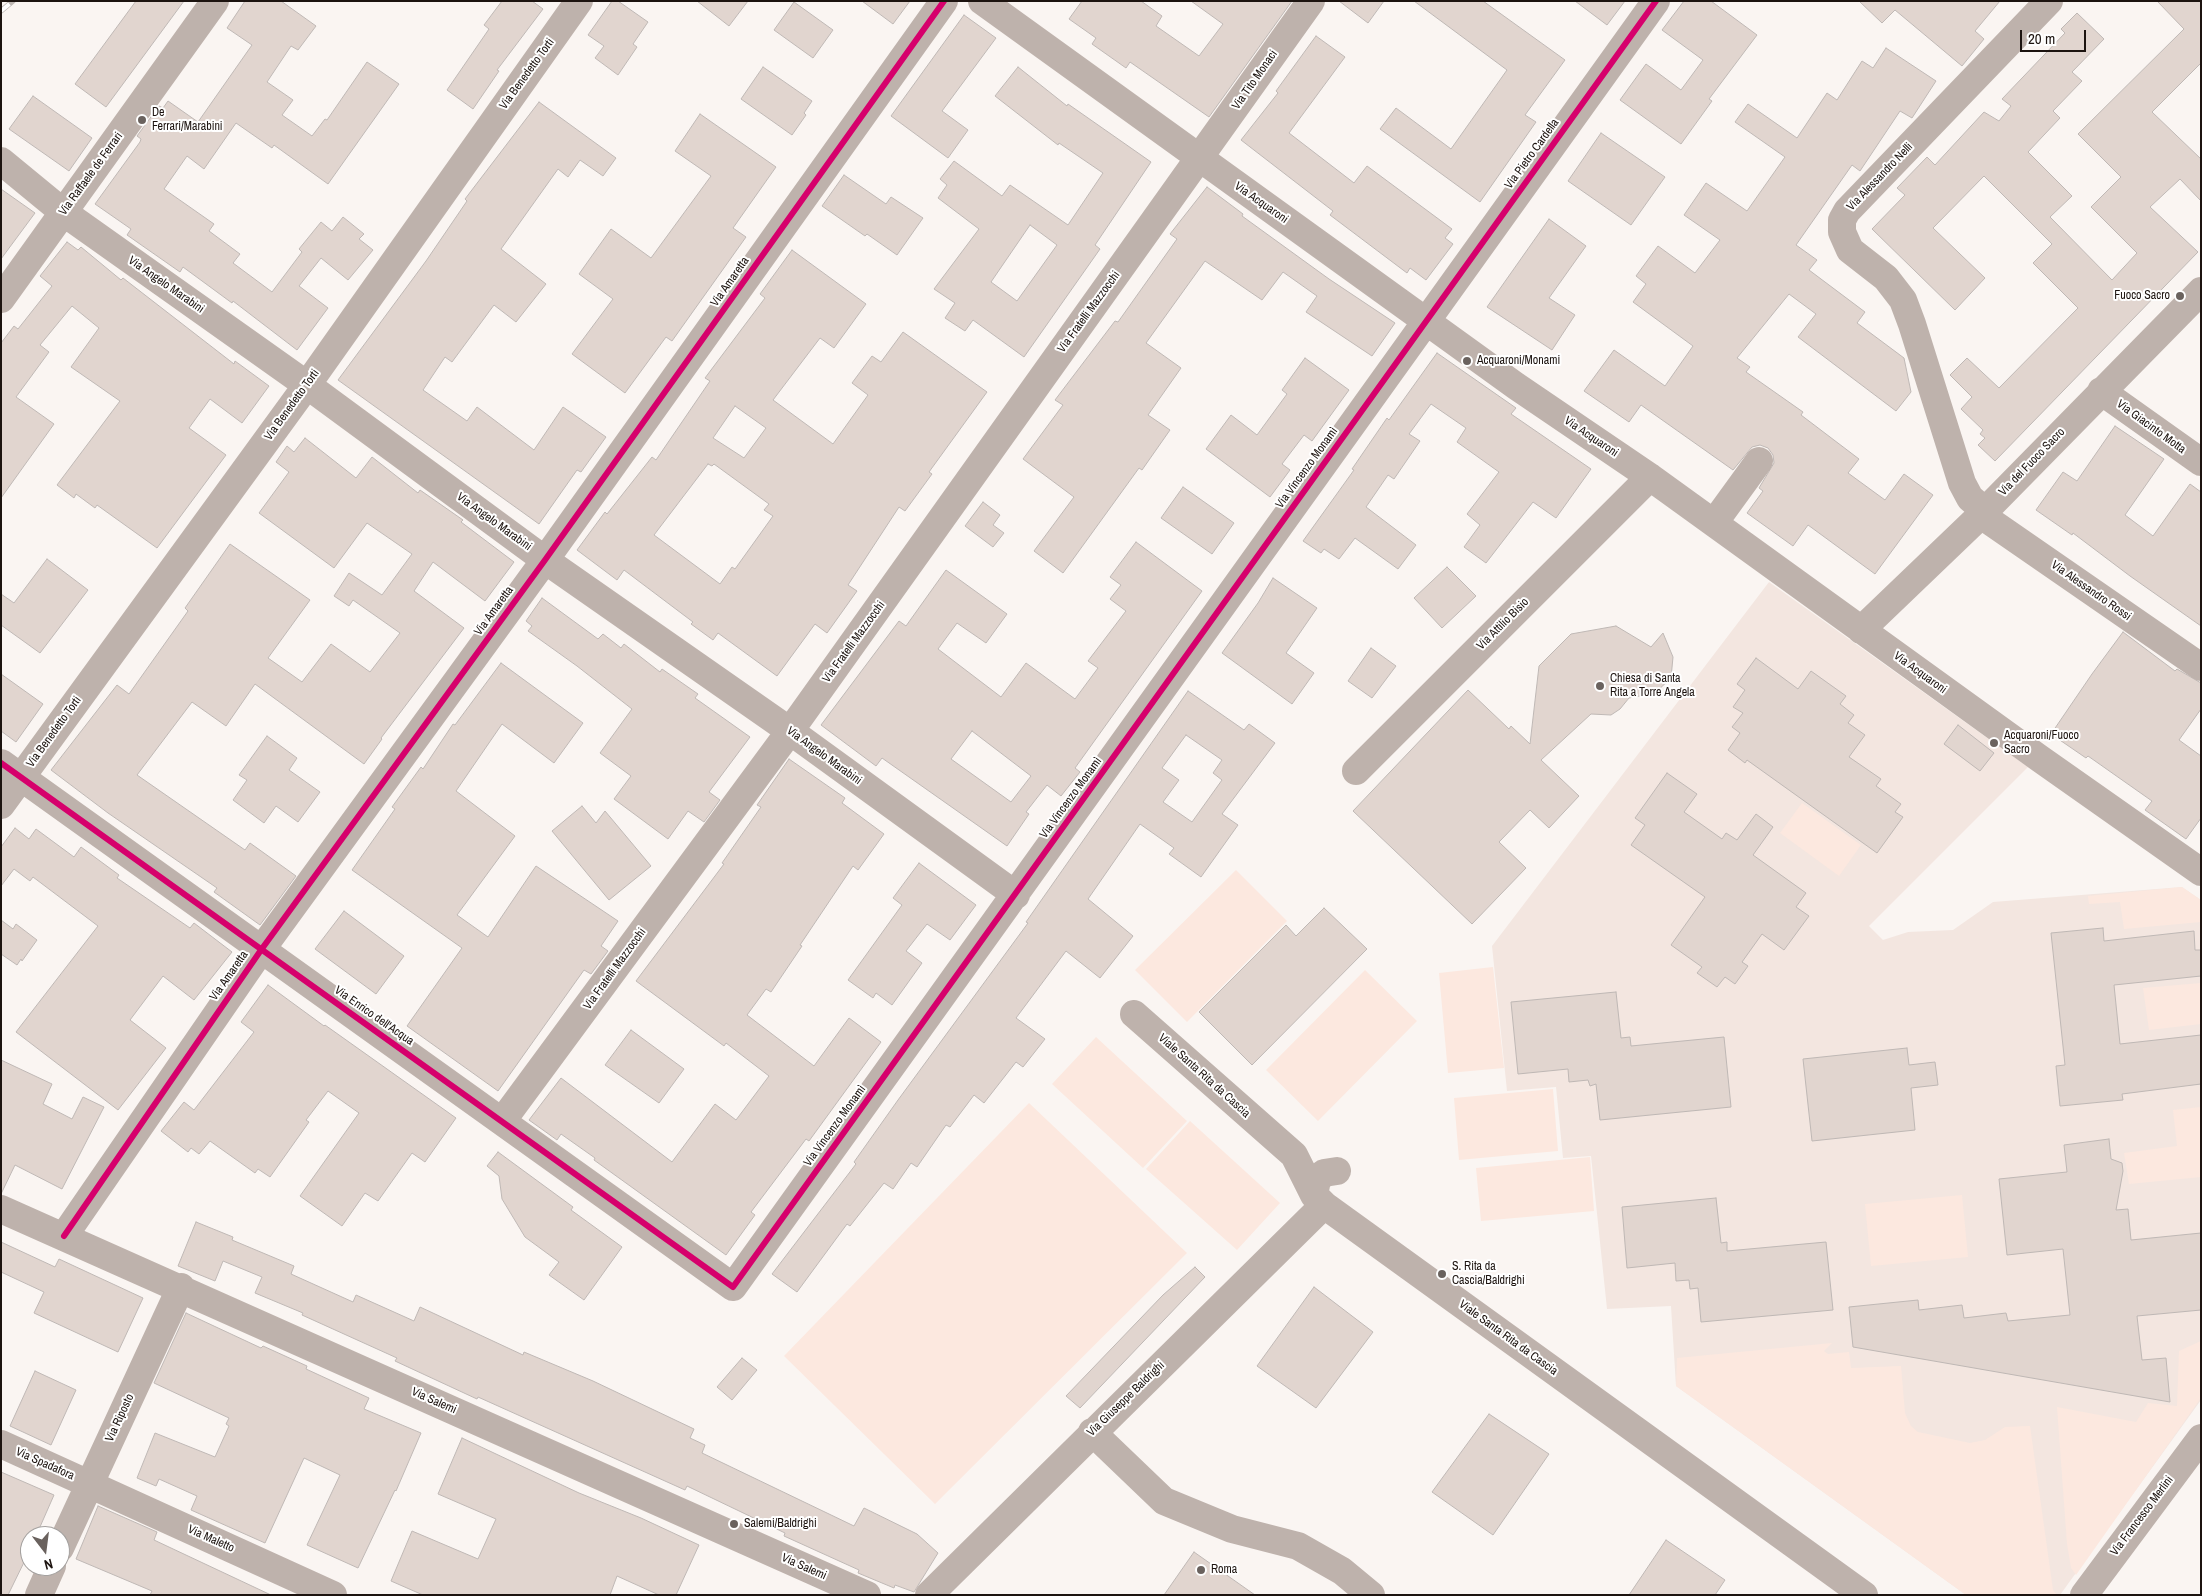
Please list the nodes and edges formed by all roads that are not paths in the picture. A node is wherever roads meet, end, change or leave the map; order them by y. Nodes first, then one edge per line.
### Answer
1 (215, 1) edge
2 (579, 1) edge
3 (944, 1) edge
4 (982, 1) edge
5 (1311, 1) edge
6 (1656, 1) edge
7 (2049, 1) edge
8 (1011, 9) edge
9 (1199, 159) junction
10 (1, 161) edge
11 (64, 212) junction
12 (2201, 291) edge
13 (1, 299) edge
14 (1426, 320) junction
15 (307, 385) junction
16 (2101, 391) junction
17 (1759, 461) dead end
18 (2201, 462) edge
19 (1650, 477) junction
20 (1981, 515) junction
21 (1714, 523) junction
22 (545, 560) junction
23 (1861, 630) junction
24 (2201, 668) edge
25 (790, 731) junction
26 (11, 771) edge
27 (1356, 771) dead end
28 (1, 805) edge
29 (2201, 872) edge
30 (1016, 895) junction
31 (261, 950) junction
32 (1134, 1014) dead end
33 (503, 1120) junction
34 (1337, 1171) dead end
35 (1319, 1200) junction
36 (1, 1208) edge
37 (64, 1236) junction
38 (181, 1287) junction
39 (733, 1287) joint
40 (1092, 1432) junction
41 (2201, 1438) edge
42 (1, 1444) edge
43 (89, 1484) junction
44 (70, 1526) edge
45 (48, 1576) edge
46 (39, 1595) edge
47 (332, 1595) edge
48 (866, 1595) edge
49 (929, 1595) edge
50 (1371, 1595) edge
51 (1864, 1595) edge
52 (2084, 1595) edge

1 - 11 street, Via Raffaele de Ferrari
2 - 15 street, Via Benedetto Torti
3 - 22 street, Via Amaretta
4 - 8 street, Via Acquaroni
5 - 9 street, Via Tito Monaci
6 - 14 street, Via Pietro Cardella
7 - 20 street, Via Alessandro Nelli
8 - 9 street, Via Acquaroni
9 - 14 street, Via Acquaroni
9 - 25 street, Via Fratelli Mazzocchi
10 - 11 street, Via Angelo Marabini
11 - 13 street, Via Raffaele de Ferrari
11 - 15 street, Via Angelo Marabini
12 - 16 street, Via del Fuoco Sacro
14 - 19 street, Via Acquaroni
14 - 30 street, Via Vincenzo Monamì
15 - 22 street, Via Angelo Marabini
15 - 26 street, Via Benedetto Torti
16 - 18 street, Via Giacinto Motta
16 - 20 street, Via del Fuoco Sacro
17 - 21 street
19 - 21 street, Via Acquaroni
19 - 27 street, Via Attilio Bisio
20 - 23 street, Via del Fuoco Sacro
20 - 24 street, Via Alessandro Rossi
21 - 23 street, Via Acquaroni
22 - 25 street, Via Angelo Marabini
22 - 31 street, Via Amaretta
23 - 29 street, Via Acquaroni
25 - 30 street, Via Angelo Marabini
25 - 33 street, Via Fratelli Mazzocchi
26 - 28 street, Via Benedetto Torti
26 - 31 street, Via Enrico dell'Acqua
30 - 39 street, Via Vincenzo Monamì
31 - 33 street, Via Enrico dell'Acqua
31 - 37 street, Via Amaretta
32 - 35 street, Viale Santa Rita da Cascia
33 - 39 street, Via Enrico dell'Acqua
34 - 35 street
35 - 40 street, Via Giuseppe Baldrighi
35 - 51 street, Viale Santa Rita da Cascia
36 - 37 street, Via Salemi
37 - 38 street, Via Salemi
38 - 43 street, Via Riposto
38 - 48 street, Via Salemi
40 - 49 street, Via Giuseppe Baldrighi
40 - 50 street
41 - 52 street, Via Francesco Merlini
42 - 43 street, Via Spadafora
43 - 44 street, Via Riposto
43 - 47 street, Via Maletto
45 - 46 street

